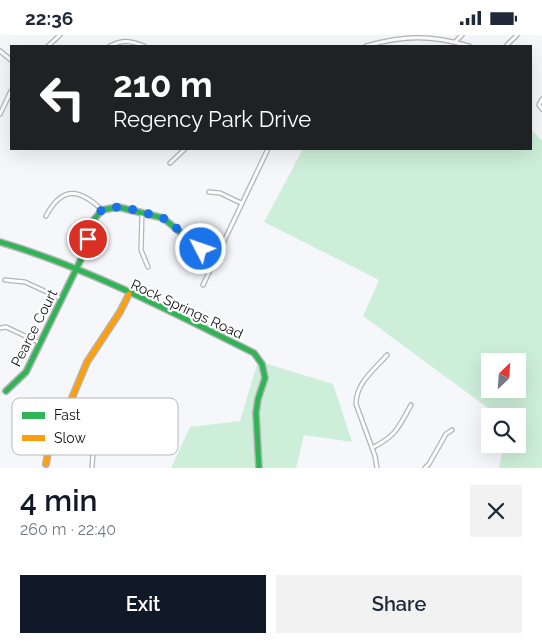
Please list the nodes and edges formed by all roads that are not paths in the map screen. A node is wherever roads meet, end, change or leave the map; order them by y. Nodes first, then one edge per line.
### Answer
1 (60, 35) edge
2 (462, 35) edge
3 (517, 35) edge
4 (455, 42) junction
5 (49, 45) edge
6 (112, 45) edge
7 (141, 45) edge
8 (369, 45) edge
9 (466, 45) edge
10 (507, 45) edge
11 (0, 51) edge
12 (10, 59) edge
13 (10, 93) edge
14 (542, 99) edge
15 (542, 109) edge
16 (0, 114) edge
17 (184, 150) edge
18 (268, 150) edge
19 (170, 163) dead end
20 (209, 192) dead end
21 (241, 203) junction
22 (102, 210) junction
23 (142, 213) junction
24 (46, 216) dead end
25 (0, 242) edge
26 (216, 257) junction
27 (148, 267) dead end
28 (76, 270) junction
29 (5, 280) dead end
30 (203, 285) dead end
31 (129, 294) junction
32 (62, 299) junction
33 (0, 328) edge
34 (40, 343) junction
35 (387, 355) dead end
36 (6, 391) dead end
37 (72, 398) edge
38 (411, 405) dead end
39 (452, 430) dead end
40 (372, 448) junction
41 (47, 455) edge
42 (93, 455) edge
43 (46, 464) dead end
44 (92, 468) edge
45 (259, 468) edge
46 (377, 468) edge
47 (425, 468) edge

1 - 5 street
2 - 4 street
3 - 10 street
4 - 8 street
4 - 9 street
6 - 7 street
11 - 12 street
13 - 16 street
14 - 15 street
17 - 19 street
18 - 21 street
20 - 21 street
21 - 26 street
22 - 23 street
22 - 24 street
22 - 28 street, Pearce Court
23 - 26 street
23 - 27 street
25 - 28 street, Rock Springs Road
26 - 30 street
28 - 31 street, Rock Springs Road
28 - 32 street, Pearce Court
29 - 32 street
31 - 37 street
31 - 45 street, Rock Springs Road
32 - 34 street, Pearce Court
33 - 34 street
34 - 36 street, Pearce Court
35 - 40 street
38 - 40 street
39 - 47 street
40 - 46 street
41 - 43 street
42 - 44 street

